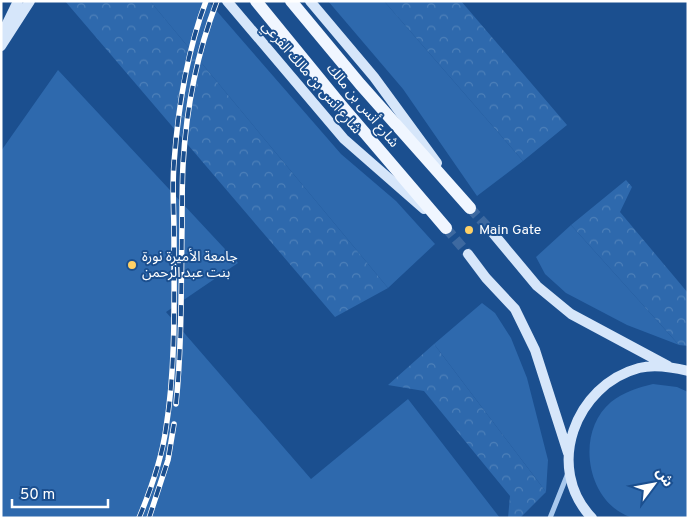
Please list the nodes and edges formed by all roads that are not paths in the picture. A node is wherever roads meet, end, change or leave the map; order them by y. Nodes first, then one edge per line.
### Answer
1 (18, 1) edge
2 (30, 1) edge
3 (227, 1) edge
4 (256, 1) edge
5 (291, 1) edge
6 (310, 1) edge
7 (1, 36) edge
8 (1, 46) edge
9 (470, 208) joint
10 (446, 228) joint
11 (492, 232) tunnel mouth
12 (468, 254) tunnel mouth
13 (669, 366) junction
14 (688, 371) edge
15 (568, 455) junction
16 (569, 470) junction
17 (550, 518) edge
18 (592, 518) edge

1 - 7 main road
2 - 8 main road
3 - 10 main road, شارع انس بن مالك الفرعي
4 - 10 main road, شارع أنس بن مالك
5 - 9 main road, شارع أنس بن مالك
6 - 9 main road
11 - 13 main road
12 - 15 main road
13 - 14 main road
13 - 15 main road
15 - 16 main road
16 - 17 street
16 - 18 main road

